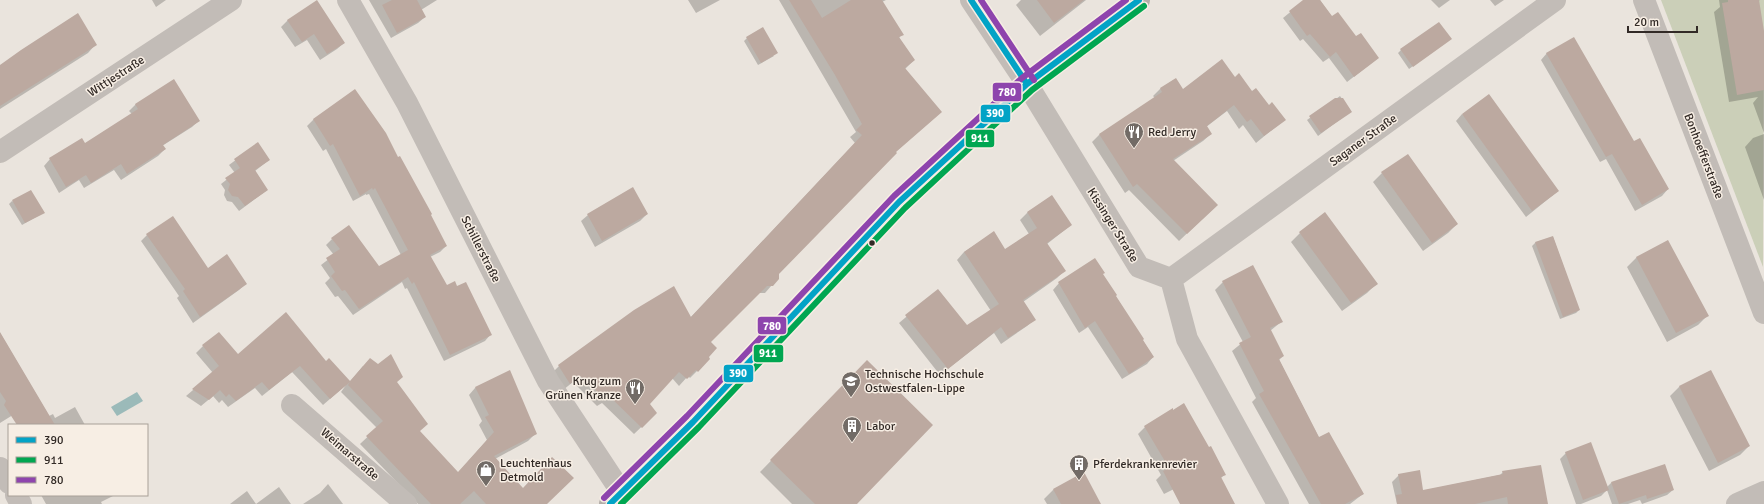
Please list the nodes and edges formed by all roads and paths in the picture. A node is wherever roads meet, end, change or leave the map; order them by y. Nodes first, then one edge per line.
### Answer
1 (231, 0) edge
2 (348, 0) edge
3 (971, 0) edge
4 (1139, 0) edge
5 (1555, 0) edge
6 (1644, 0) edge
7 (1027, 84) junction
8 (0, 152) edge
9 (1170, 279) junction
10 (1764, 313) edge
11 (292, 404) dead end
12 (0, 468) edge
13 (8, 481) edge
14 (1764, 492) edge
15 (616, 498) edge
16 (406, 504) edge
17 (1278, 504) edge
18 (1737, 504) edge

1 - 8 street, Wittjestraße
2 - 15 street, Schillerstraße
3 - 7 street, Kissinger Straße
4 - 7 main road
5 - 9 street, Saganer Straße
6 - 10 street, Bonhoefferstraße
7 - 9 street, Kissinger Straße
7 - 15 main road
9 - 17 street
11 - 16 street, Weimarstraße
12 - 13 street
14 - 18 street

